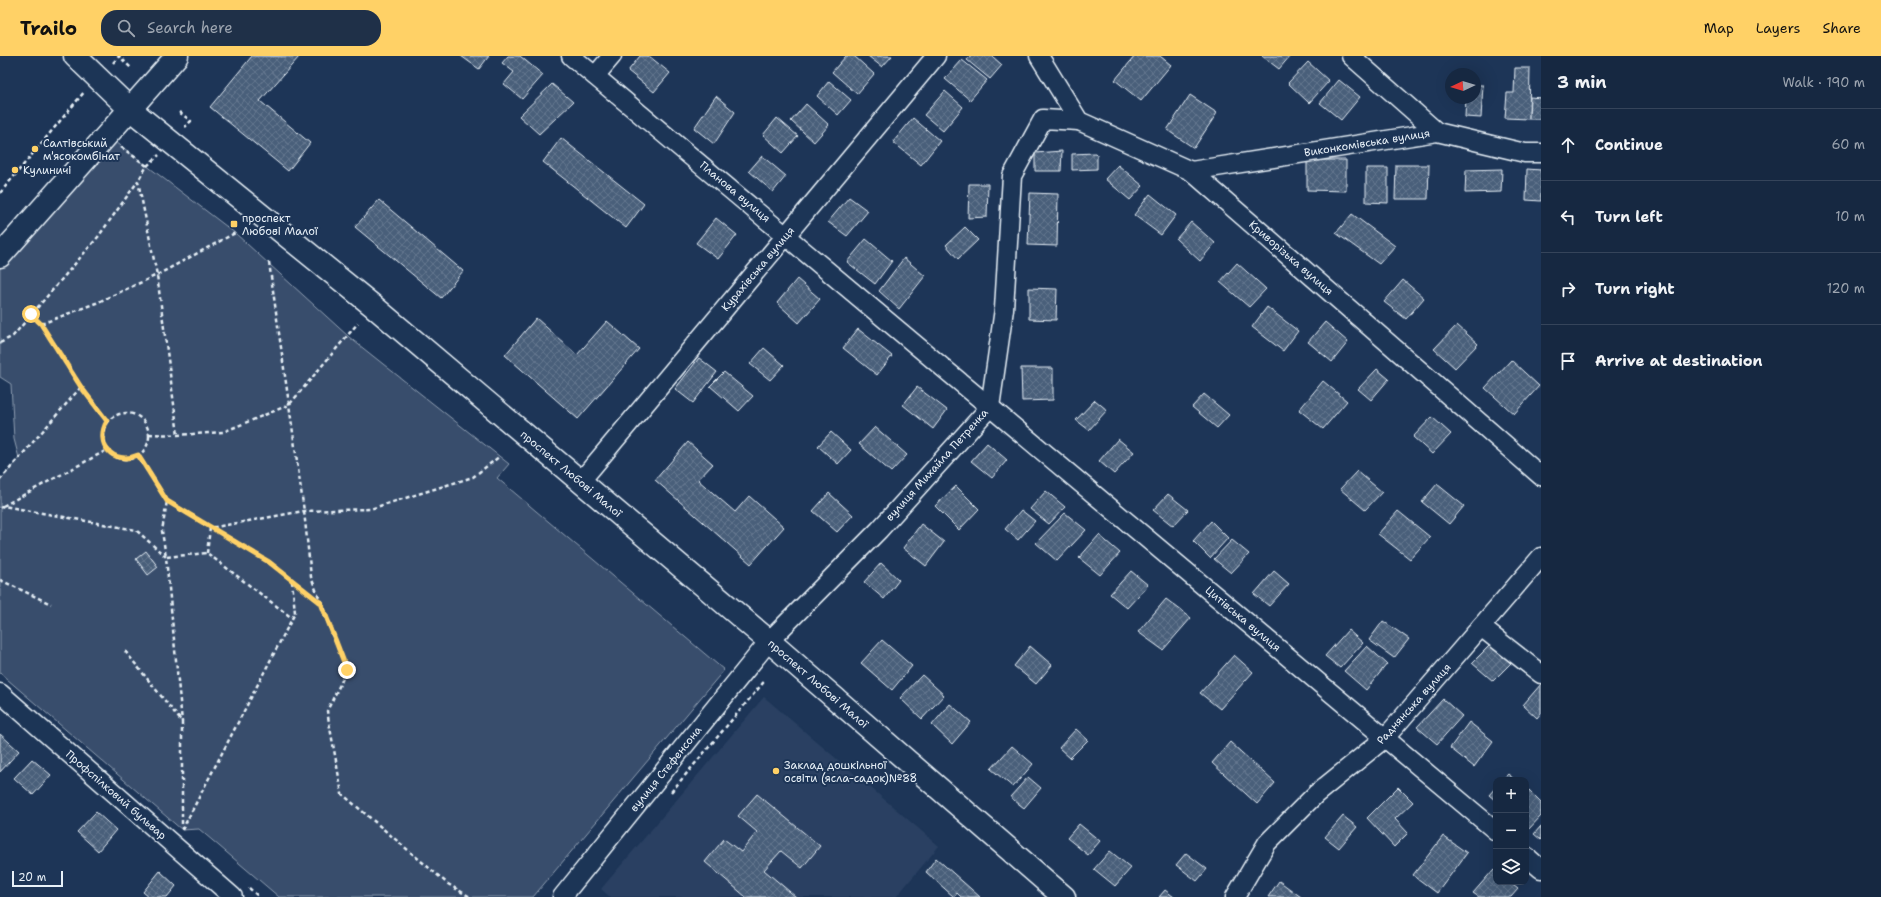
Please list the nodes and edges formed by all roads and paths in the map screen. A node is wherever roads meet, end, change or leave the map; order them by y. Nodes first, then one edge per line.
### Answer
1 (75, 56) edge
2 (177, 56) edge
3 (571, 56) edge
4 (612, 56) edge
5 (936, 56) edge
6 (1039, 56) edge
7 (1351, 56) edge
8 (113, 63) dead end
9 (132, 69) dead end
10 (595, 76) junction
11 (87, 88) dead end
12 (130, 109) junction
13 (179, 112) dead end
14 (1079, 121) junction
15 (185, 127) dead end
16 (1437, 132) junction
17 (121, 147) dead end
18 (162, 152) dead end
19 (1541, 153) edge
20 (147, 166) junction
21 (1191, 171) junction
22 (138, 180) junction
23 (0, 192) edge
24 (234, 233) dead end
25 (786, 235) junction
26 (0, 256) edge
27 (269, 262) dead end
28 (157, 275) junction
29 (31, 314) junction
30 (41, 324) junction
31 (358, 324) dead end
32 (0, 343) edge
33 (81, 387) junction
34 (289, 405) junction
35 (990, 406) junction
36 (107, 421) junction
37 (149, 434) junction
38 (178, 435) junction
39 (107, 450) junction
40 (138, 455) junction
41 (500, 456) dead end
42 (1541, 476) edge
43 (0, 480) edge
44 (580, 482) junction
45 (167, 501) junction
46 (1, 507) edge
47 (304, 511) junction
48 (210, 528) junction
49 (207, 553) junction
50 (166, 557) junction
51 (1541, 557) edge
52 (0, 580) edge
53 (292, 580) junction
54 (321, 603) junction
55 (51, 604) dead end
56 (292, 618) junction
57 (1481, 627) junction
58 (770, 641) junction
59 (125, 651) dead end
60 (1541, 674) edge
61 (0, 693) edge
62 (182, 722) junction
63 (1386, 738) junction
64 (1493, 828) edge
65 (1529, 859) edge
66 (1541, 869) edge
67 (222, 893) edge
68 (470, 897) edge
69 (562, 897) edge
70 (1064, 897) edge
71 (1235, 897) edge

1 - 12 main road, проспект Любові Малої
2 - 12 main road
3 - 10 street, Планова вулиця
4 - 10 street
5 - 25 street, Курахівська вулиця
6 - 14 street
7 - 16 street
8 - 9 path
10 - 25 street, Планова вулиця
11 - 23 path
12 - 26 main road
12 - 44 main road, проспект Любові Малої
13 - 15 path
14 - 21 street, Криворізька вулиця
14 - 35 street, вулиця Михайла Петренка
16 - 19 street, Виконкомівська вулиця
16 - 21 street, Виконкомівська вулиця
17 - 20 path
18 - 20 path
20 - 22 path
21 - 42 street, Криворізька вулиця
22 - 28 path
22 - 29 path
24 - 28 path
25 - 35 street, Планова вулиця
25 - 44 street, Курахівська вулиця
27 - 34 path
28 - 30 path
28 - 38 path
29 - 30 path
29 - 32 path
30 - 33 path
31 - 34 path
33 - 36 path
33 - 43 path
34 - 38 path
34 - 47 path
35 - 58 street, вулиця Михайла Петренка
35 - 63 street, Цитівська вулиця
36 - 37 path
36 - 39 path
37 - 38 path
37 - 40 path
39 - 40 path
39 - 46 path
40 - 45 path
41 - 47 path
44 - 58 main road, проспект Любові Малої
45 - 48 path
45 - 50 path
46 - 50 path
47 - 48 path
47 - 54 path
48 - 49 path
48 - 53 path
49 - 50 path
49 - 56 path
50 - 62 path
51 - 57 street, Раднянська вулиця
52 - 55 path
53 - 54 path
53 - 56 path
54 - 68 path
56 - 62 path
57 - 60 street
57 - 63 street, Раднянська вулиця
58 - 69 street, вулиця Стефенсона
58 - 70 main road, проспект Любові Малої
59 - 62 path
61 - 67 street, Профспілковий бульвар
63 - 64 street, Цитівська вулиця
63 - 71 street, Раднянська вулиця
65 - 66 street

